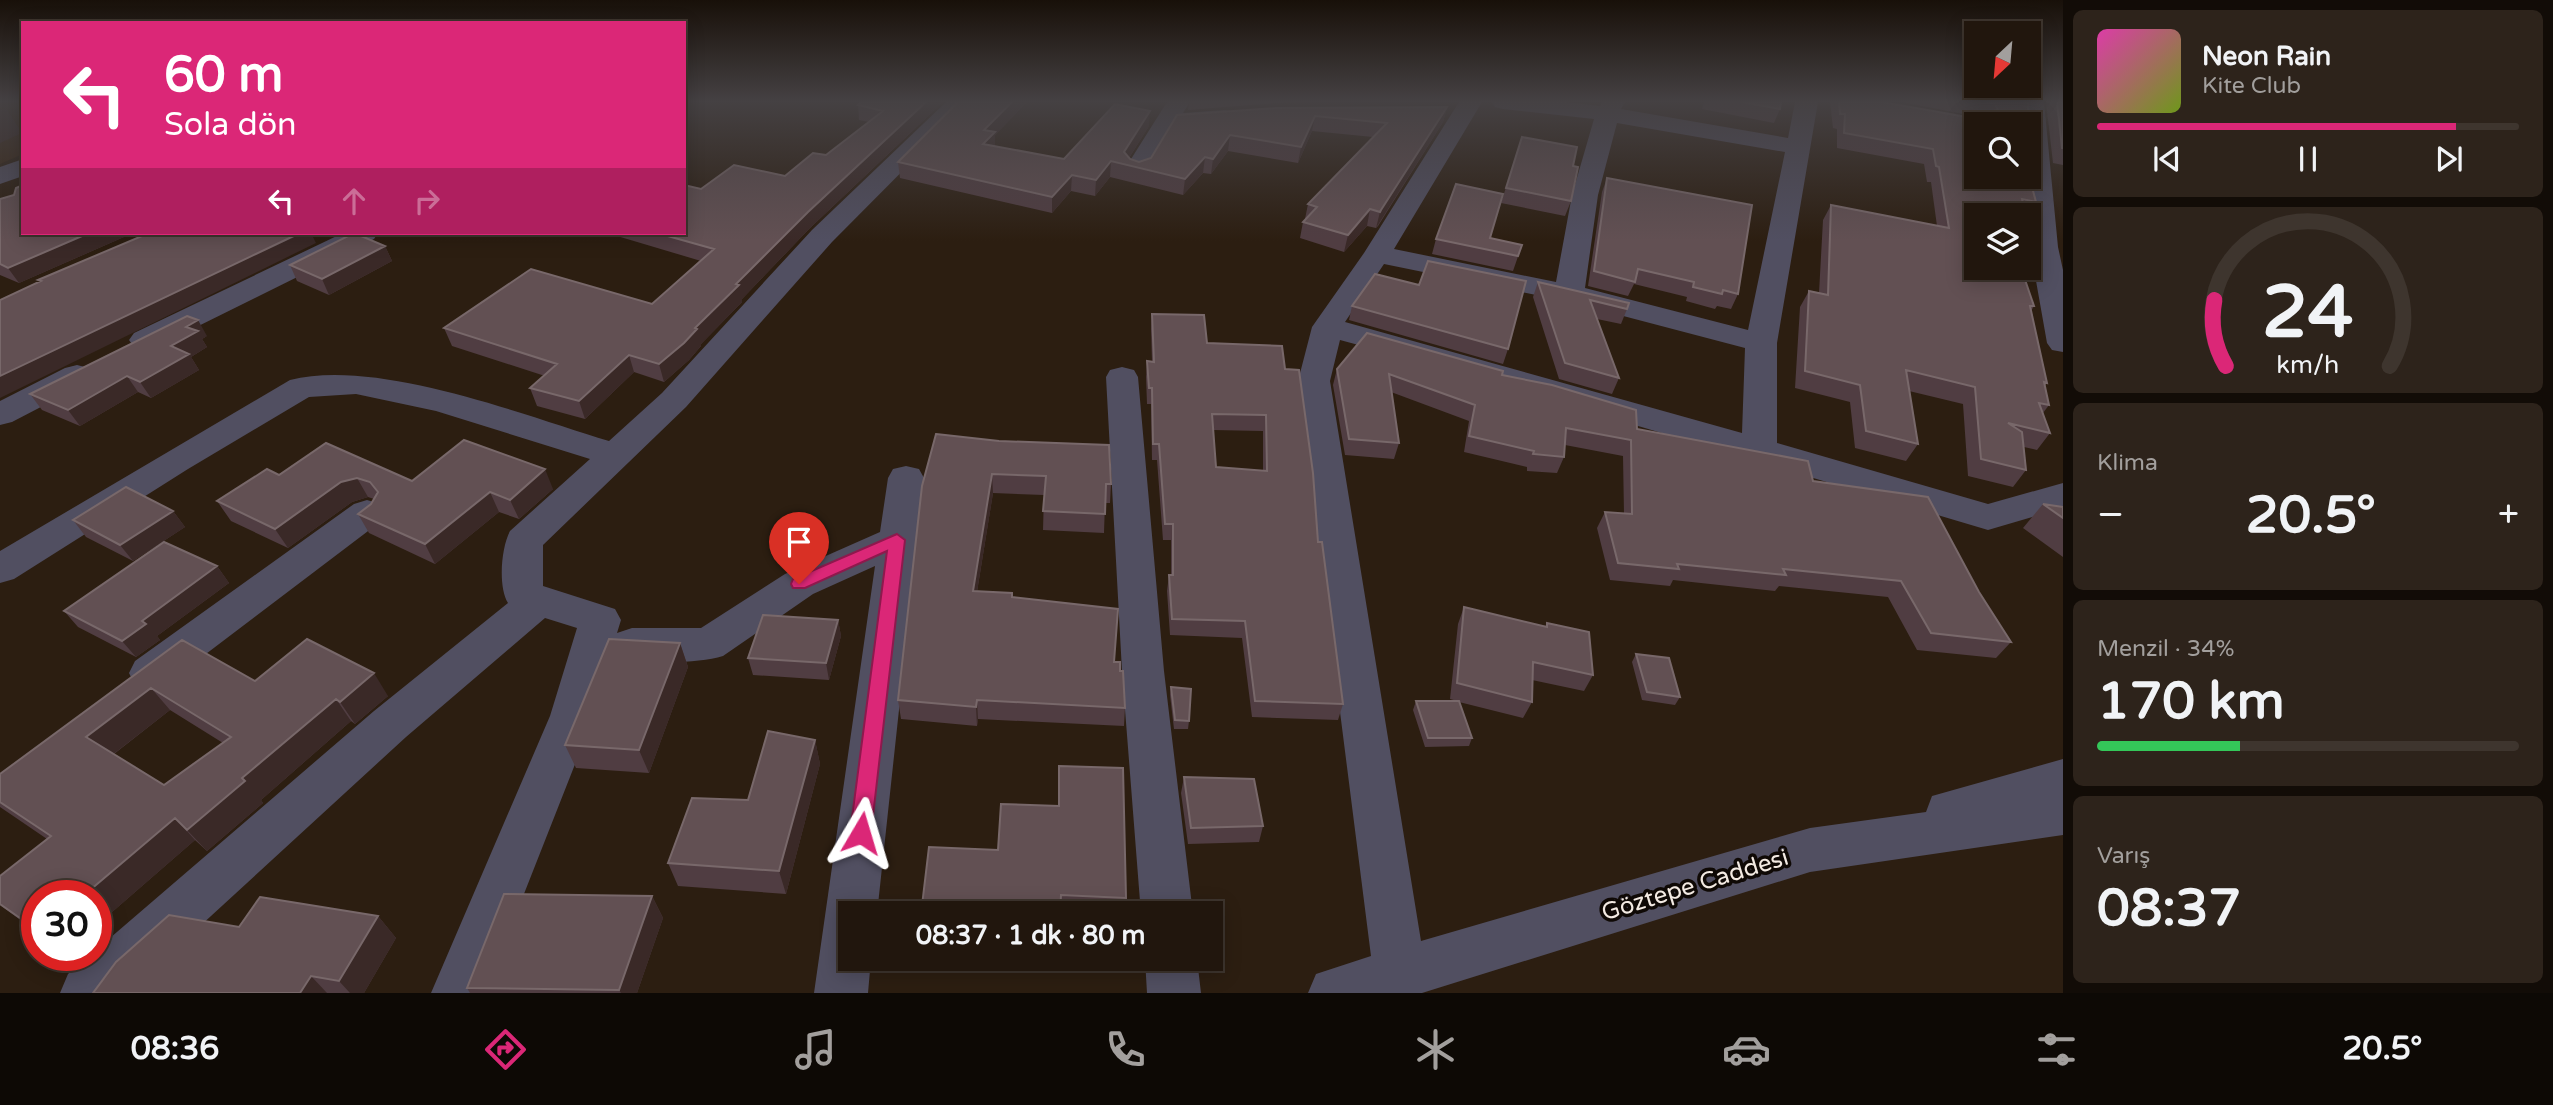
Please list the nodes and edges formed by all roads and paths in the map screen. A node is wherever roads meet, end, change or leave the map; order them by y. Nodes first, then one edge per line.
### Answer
1 (912, 148) edge
2 (1150, 148) edge
3 (1436, 148) edge
4 (1599, 148) edge
5 (1798, 148) edge
6 (1139, 167) edge
7 (21, 168) edge
8 (0, 176) edge
9 (2038, 189) edge
10 (360, 235) edge
11 (1377, 254) junction
12 (1569, 293) junction
13 (1327, 327) junction
14 (1761, 343) junction
15 (2063, 343) edge
16 (1122, 377) dead end
17 (0, 414) edge
18 (1759, 450) junction
19 (615, 455) junction
20 (906, 478) dead end
21 (2063, 495) edge
22 (367, 513) edge
23 (897, 540) junction
24 (0, 569) edge
25 (539, 600) junction
26 (594, 644) junction
27 (122, 694) edge
28 (2063, 779) edge
29 (2063, 814) edge
30 (1810, 850) junction
31 (853, 901) edge
32 (1166, 901) edge
33 (844, 971) edge
34 (1172, 971) edge
35 (1400, 974) junction
36 (87, 993) edge
37 (458, 993) edge
38 (841, 993) edge
39 (1174, 993) edge
40 (1335, 993) edge

1 - 19 street
2 - 6 street
3 - 11 street
4 - 12 street
5 - 14 street
7 - 8 street
9 - 15 street
10 - 17 street
11 - 12 street
11 - 13 street
12 - 14 street
13 - 18 street
13 - 35 street
14 - 18 street
16 - 32 street
18 - 21 street
19 - 24 street
19 - 25 street
20 - 23 street
22 - 27 street
23 - 26 street
23 - 31 street
25 - 26 street
25 - 36 street
26 - 37 street
28 - 30 street
29 - 30 street, Göztepe Caddesi
30 - 35 street, Göztepe Caddesi
33 - 38 street
34 - 39 street
35 - 40 street, Göztepe Caddesi

